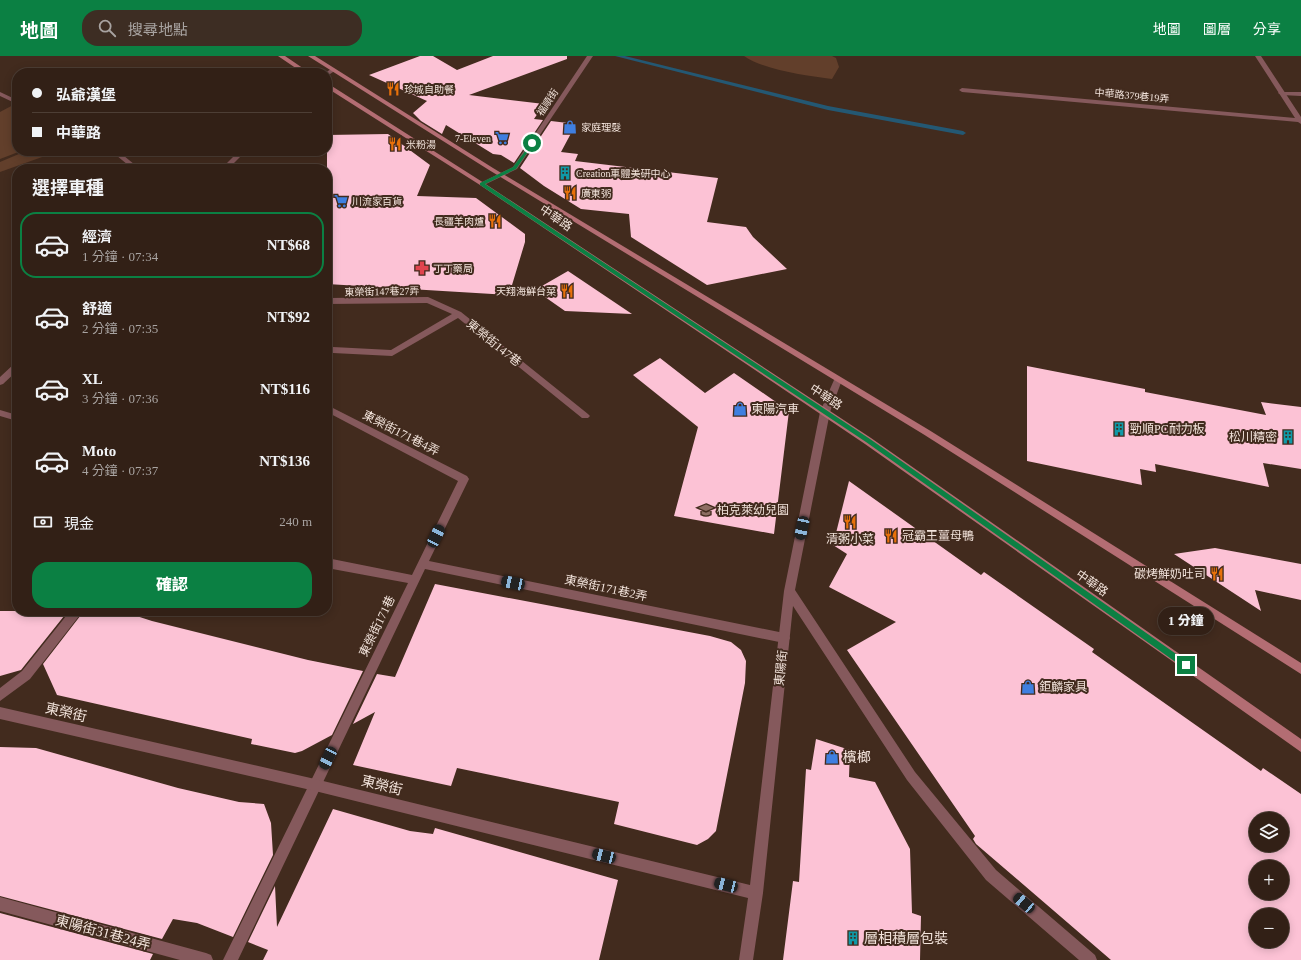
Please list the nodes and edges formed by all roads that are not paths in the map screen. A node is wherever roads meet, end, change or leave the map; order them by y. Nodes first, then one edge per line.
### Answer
1 (281, 56) edge
2 (311, 56) edge
3 (590, 56) edge
4 (1258, 56) edge
5 (299, 68) edge
6 (325, 68) edge
7 (332, 73) edge
8 (332, 88) edge
9 (962, 90) dead end
10 (1281, 93) junction
11 (0, 94) edge
12 (1301, 94) edge
13 (12, 100) edge
14 (1300, 121) edge
15 (120, 156) edge
16 (238, 156) edge
17 (131, 164) edge
18 (229, 164) edge
19 (501, 175) junction
20 (482, 184) junction
21 (332, 301) edge
22 (458, 314) junction
23 (332, 350) edge
24 (12, 371) edge
25 (838, 380) junction
26 (0, 382) edge
27 (332, 411) edge
28 (825, 412) junction
29 (0, 413) edge
30 (585, 416) dead end
31 (12, 417) edge
32 (464, 479) joint
33 (332, 564) edge
34 (422, 564) junction
35 (415, 580) junction
36 (789, 590) junction
37 (73, 616) edge
38 (784, 638) junction
39 (1301, 669) edge
40 (0, 694) edge
41 (0, 713) edge
42 (1301, 746) edge
43 (314, 785) junction
44 (756, 892) junction
45 (0, 904) edge
46 (206, 960) edge
47 (230, 960) edge
48 (746, 960) edge
49 (1090, 960) edge

1 - 5 street
2 - 6 street, 中華路
3 - 19 street, 福順街
4 - 10 street
7 - 19 street, 中華路
8 - 20 street, 中華路
9 - 14 street, 中華路379巷19弄
10 - 12 street
10 - 14 street
11 - 13 street
15 - 17 street
16 - 18 street
19 - 20 street, 福順街
19 - 25 street, 中華路
20 - 28 street, 中華路
21 - 22 street, 東榮街147巷27弄
22 - 23 street, 東榮街147巷
22 - 30 street, 東榮街147巷
24 - 26 street
25 - 28 street, 東陽街
25 - 39 street, 中華路
27 - 32 street, 東榮街171巷4弄
28 - 36 street, 東陽街
28 - 42 street, 中華路
29 - 31 street
32 - 34 street, 東榮街171巷
33 - 35 street
34 - 35 street, 東榮街171巷
34 - 38 street, 東榮街171巷2弄
35 - 43 street, 東榮街171巷
36 - 38 street, 東陽街
36 - 49 street
37 - 40 street
38 - 44 street, 東陽街
41 - 43 street, 東榮街
43 - 44 street, 東榮街
43 - 47 street, 東榮街171巷
44 - 48 street, 東陽街
45 - 46 street, 東陽街31巷24弄

